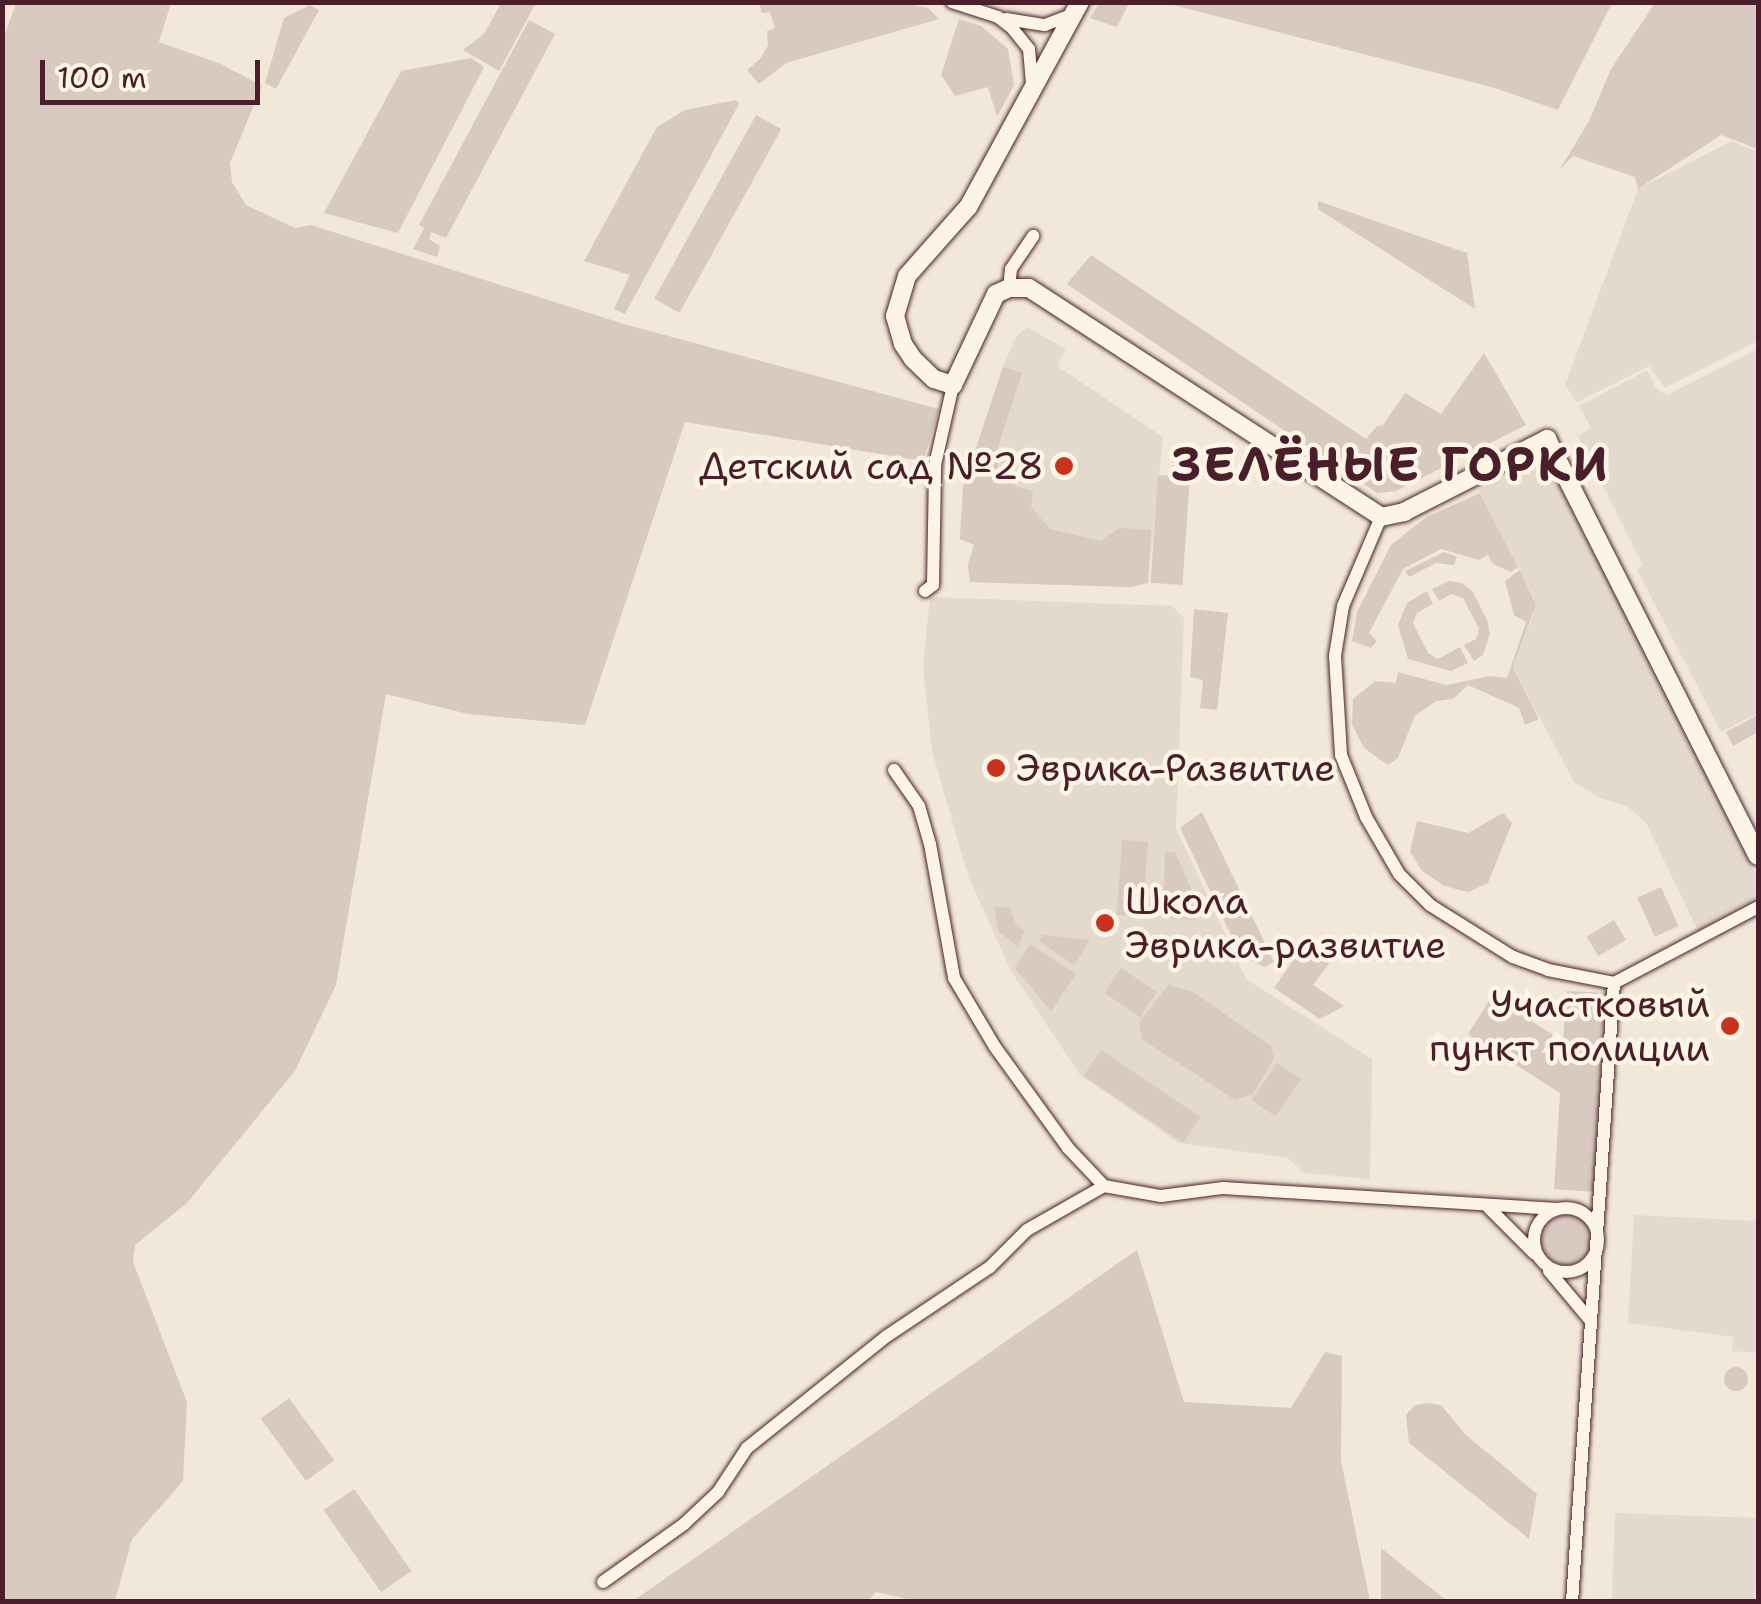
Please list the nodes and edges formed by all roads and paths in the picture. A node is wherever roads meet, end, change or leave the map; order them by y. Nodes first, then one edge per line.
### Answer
1 (952, 2) edge
2 (1076, 8) edge
3 (998, 17) junction
4 (1032, 86) junction
5 (1032, 236) dead end
6 (1010, 288) junction
7 (953, 385) junction
8 (1381, 517) junction
9 (925, 591) dead end
10 (894, 770) dead end
11 (1758, 856) edge
12 (1758, 907) edge
13 (1614, 983) junction
14 (1104, 1186) junction
15 (1488, 1207) junction
16 (1557, 1209) junction
17 (1579, 1211) junction
18 (1600, 1214) junction
19 (1598, 1242) junction
20 (1541, 1260) junction
21 (1591, 1321) junction
22 (604, 1582) dead end
23 (1572, 1602) edge

1 - 3 street
2 - 3 street
2 - 4 street
3 - 4 street
4 - 7 street
5 - 6 street
6 - 7 street
6 - 8 street
7 - 9 street
8 - 11 street
8 - 13 street
10 - 14 street
12 - 13 street
13 - 18 street
14 - 15 street
14 - 22 street
15 - 16 street
15 - 20 street
16 - 17 street
16 - 20 street
17 - 18 street
17 - 19 street
18 - 19 street
19 - 20 street
19 - 21 street
20 - 21 street
21 - 23 street

